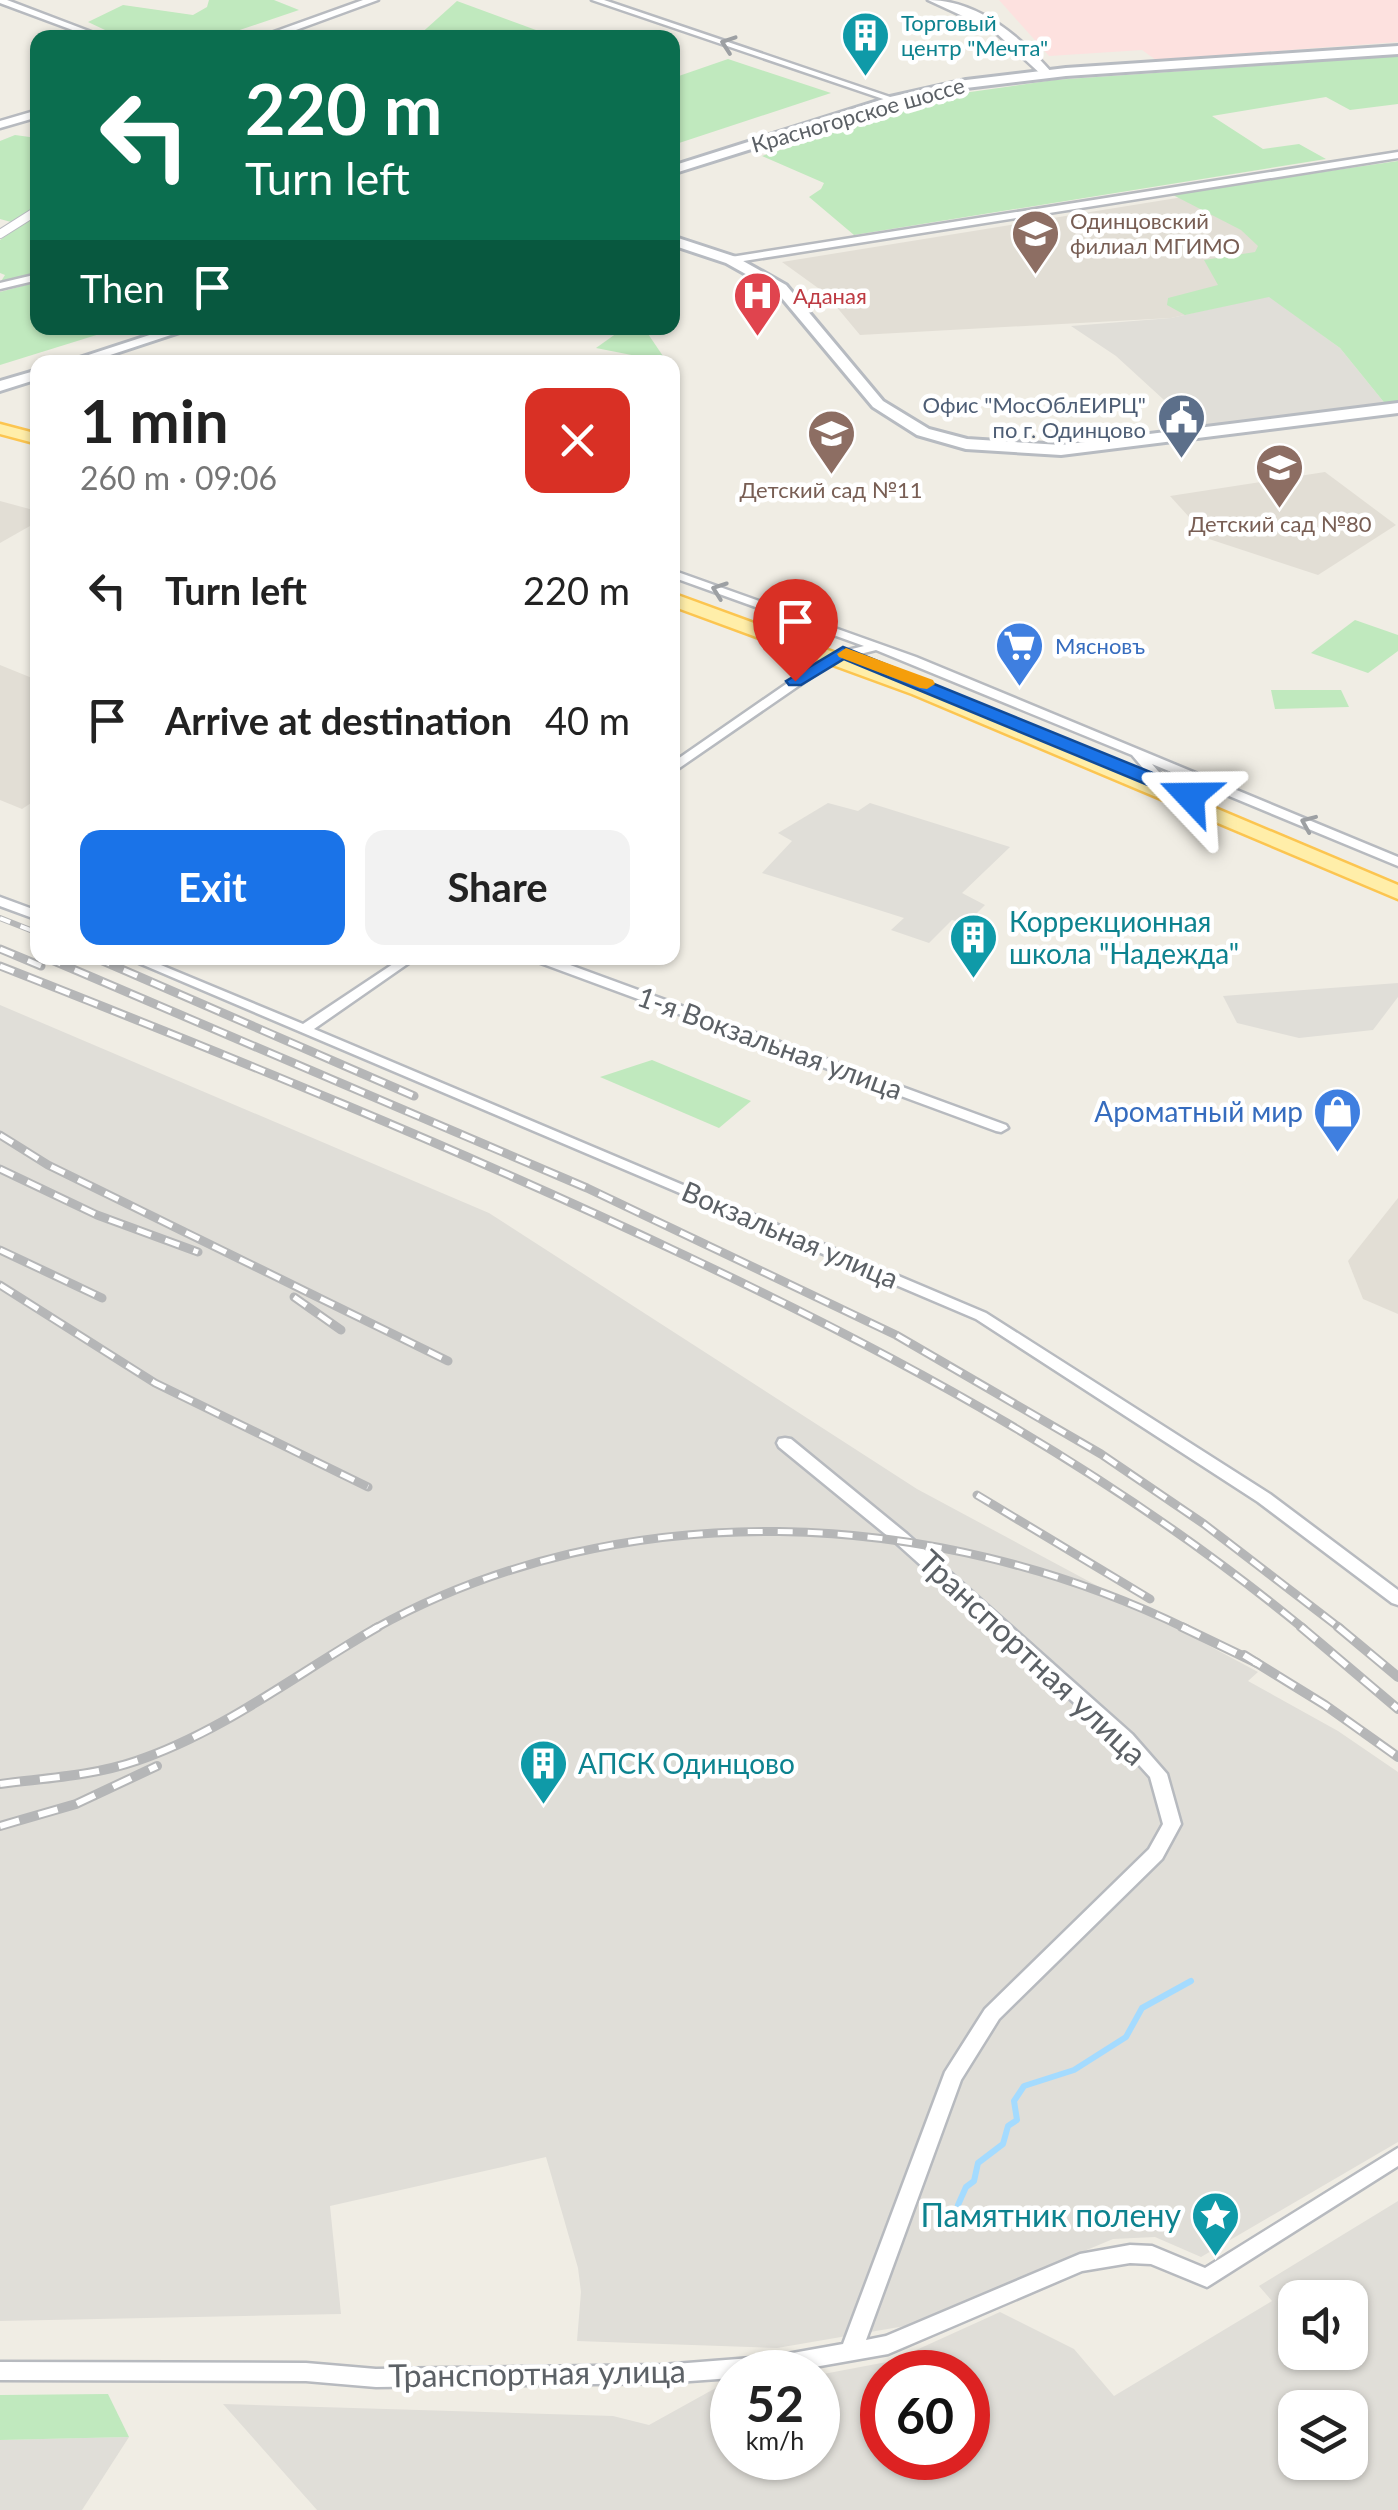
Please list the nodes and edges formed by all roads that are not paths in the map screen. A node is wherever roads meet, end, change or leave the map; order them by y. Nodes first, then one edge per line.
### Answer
1 (0, 0) edge
2 (373, 0) edge
3 (596, 0) edge
4 (934, 0) edge
5 (81, 30) edge
6 (285, 30) edge
7 (1398, 50) edge
8 (1047, 74) junction
9 (895, 100) junction
10 (30, 116) edge
11 (0, 126) edge
12 (1398, 155) edge
13 (680, 167) edge
14 (30, 215) edge
15 (0, 234) edge
16 (680, 243) edge
17 (731, 260) junction
18 (30, 278) edge
19 (0, 286) edge
20 (162, 335) edge
21 (98, 355) edge
22 (30, 377) edge
23 (0, 386) edge
24 (1398, 408) edge
25 (0, 432) edge
26 (30, 441) edge
27 (680, 576) edge
28 (680, 593) edge
29 (680, 602) edge
30 (877, 646) junction
31 (838, 655) junction
32 (1135, 751) junction
33 (680, 764) edge
34 (1164, 784) junction
35 (1398, 862) edge
36 (1398, 882) edge
37 (1398, 892) edge
38 (0, 900) edge
39 (30, 913) edge
40 (151, 965) edge
41 (400, 965) edge
42 (559, 965) edge
43 (304, 1030) junction
44 (1000, 1128) dead end
45 (784, 1444) dead end
46 (1398, 1599) edge
47 (1398, 2156) edge
48 (851, 2352) junction
49 (0, 2371) edge

1 - 5 street
2 - 6 street
9 -> 3 street
4 - 8 street
7 - 8 main road, Красногорское шоссе
8 - 9 main road, Красногорское шоссе
9 - 13 main road, Красногорское шоссе
10 - 11 street
12 - 17 street
14 - 15 street
16 - 17 main road
17 - 24 main road
18 - 19 street
20 - 21 main road
22 - 23 main road
25 - 26 main road
30 -> 27 street
28 - 31 main road
29 - 31 main road
30 - 31 street
30 - 32 street
31 - 33 street
31 - 34 main road
31 - 37 main road
32 - 34 street
35 -> 32 street
34 - 36 main road
38 - 39 street
40 - 43 street, Вокзальная улица
41 - 43 street
42 - 44 street, 1-я Вокзальная улица
43 - 46 street, Вокзальная улица
45 - 48 street, Транспортная улица
47 - 48 street
48 - 49 street, Транспортная улица

